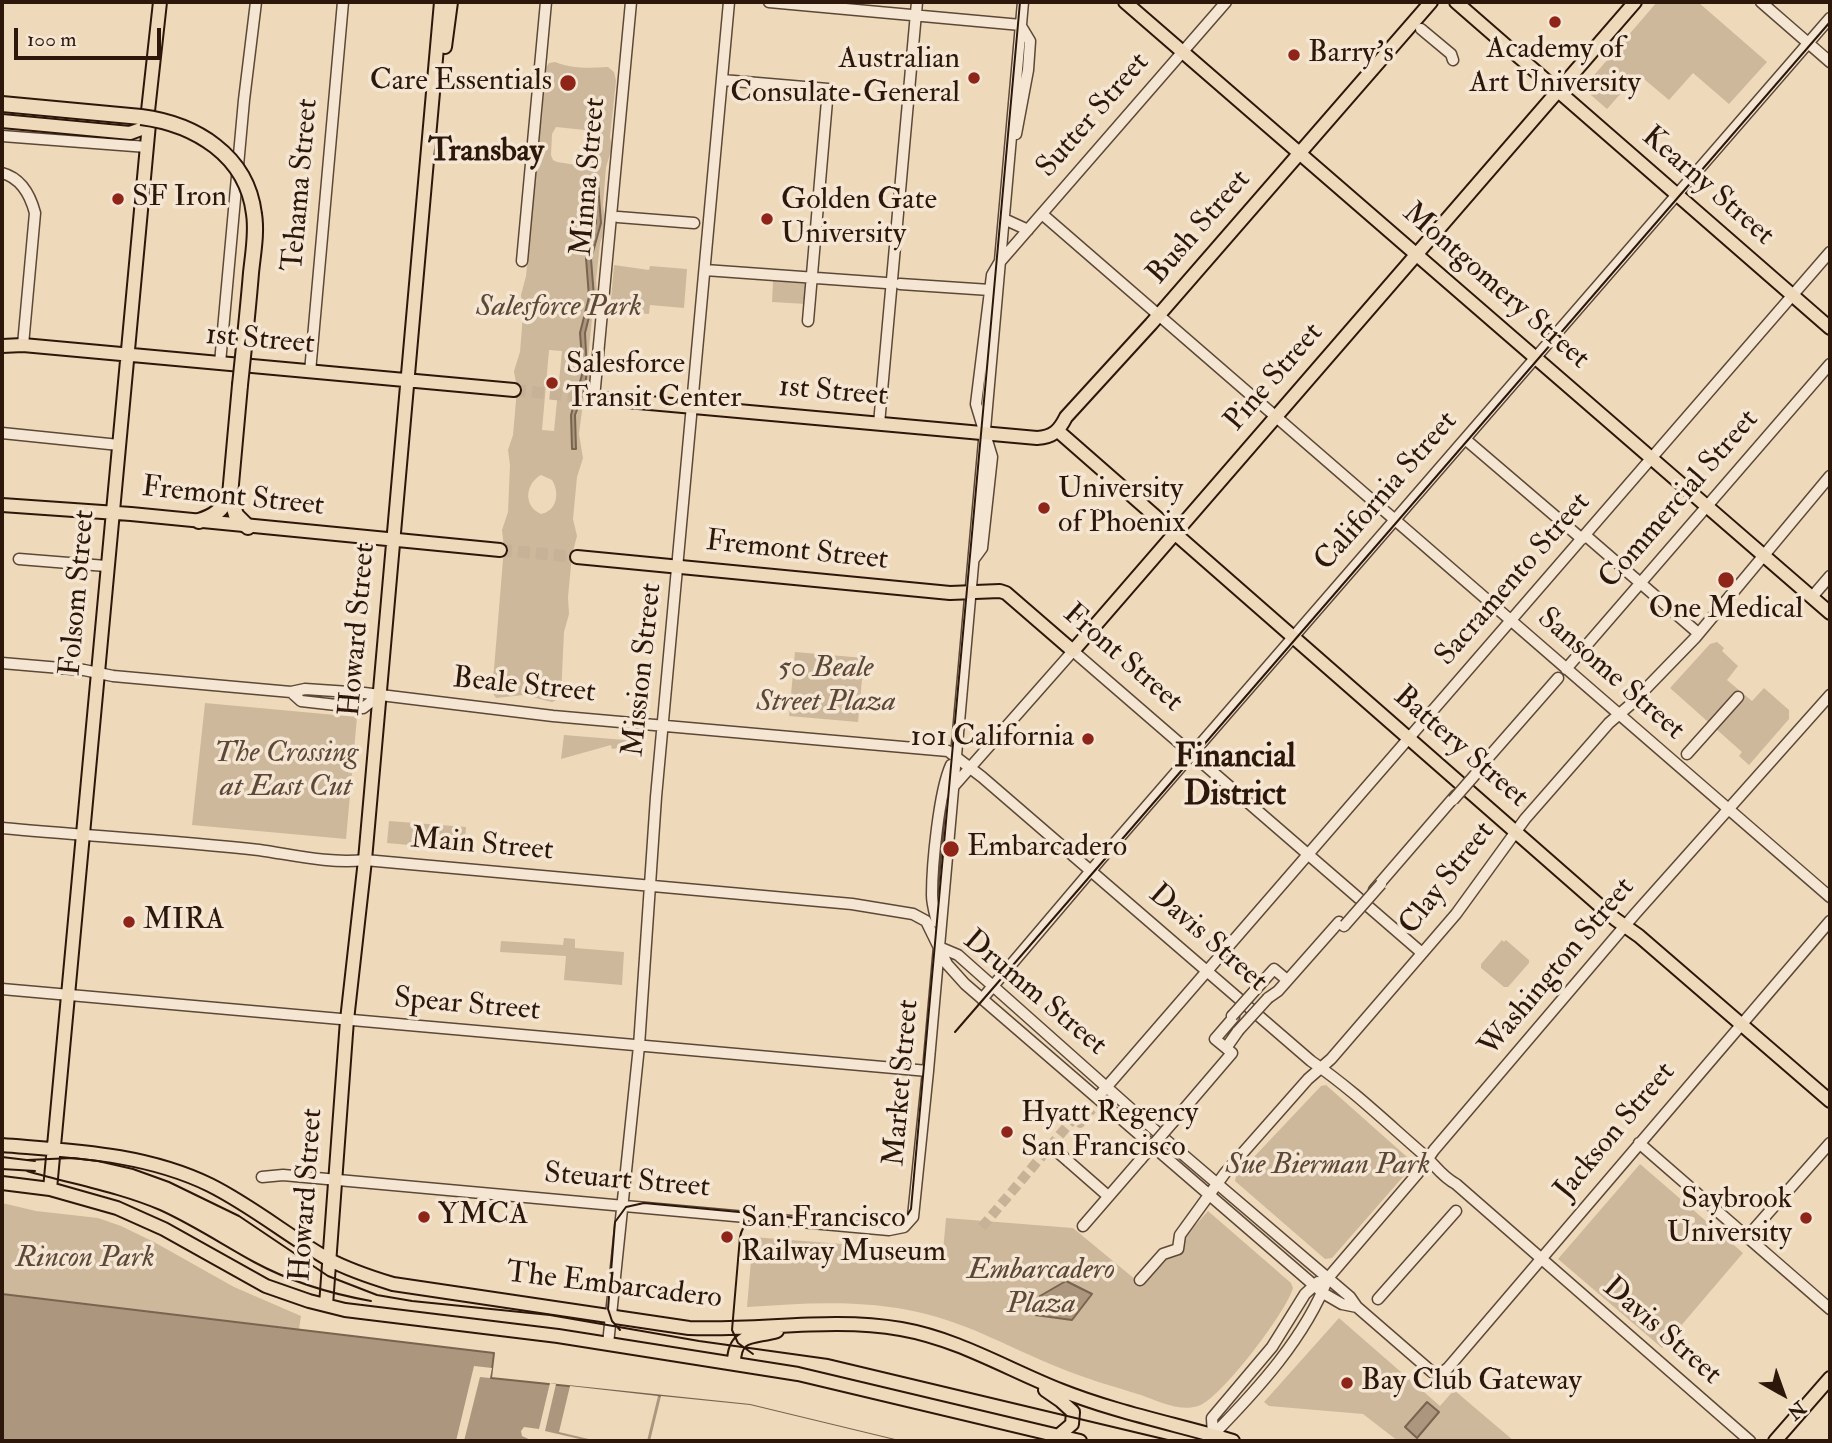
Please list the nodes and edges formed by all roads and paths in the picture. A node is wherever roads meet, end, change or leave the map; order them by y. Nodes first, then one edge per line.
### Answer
1 (160, 2) edge
2 (256, 2) edge
3 (343, 2) edge
4 (441, 2) edge
5 (451, 2) edge
6 (546, 2) edge
7 (631, 2) edge
8 (729, 2) edge
9 (769, 2) edge
10 (917, 2) edge
11 (1023, 2) edge
12 (1125, 2) edge
13 (1226, 2) edge
14 (1431, 2) edge
15 (1456, 2) edge
16 (1635, 2) edge
17 (1761, 2) edge
18 (827, 5) edge
19 (916, 16) junction
20 (1830, 18) edge
21 (1021, 25) junction
22 (1421, 29) dead end
23 (1808, 43) junction
24 (1183, 52) junction
25 (1452, 60) dead end
26 (1830, 62) edge
27 (435, 70) junction
28 (722, 80) junction
29 (1558, 92) junction
30 (2, 104) edge
31 (147, 120) junction
32 (2, 121) edge
33 (2, 136) edge
34 (146, 147) junction
35 (1300, 153) junction
36 (2, 173) edge
37 (1677, 195) junction
38 (1042, 214) junction
39 (618, 217) dead end
40 (1004, 219) junction
41 (694, 223) dead end
42 (1028, 230) junction
43 (1830, 252) edge
44 (1416, 254) junction
45 (522, 261) dead end
46 (999, 263) junction
47 (705, 270) junction
48 (811, 277) junction
49 (886, 283) dead end
50 (900, 284) dead end
51 (990, 290) junction
52 (1793, 295) junction
53 (1158, 316) junction
54 (808, 321) dead end
55 (1830, 328) edge
56 (2, 344) edge
57 (23, 345) junction
58 (127, 355) junction
59 (1536, 357) junction
60 (220, 363) junction
61 (1830, 363) edge
62 (310, 372) junction
63 (408, 381) junction
64 (514, 390) tunnel mouth
65 (594, 398) joint
66 (693, 407) junction
67 (1275, 417) junction
68 (879, 424) junction
69 (1058, 431) junction
70 (2, 433) edge
71 (984, 433) junction
72 (1465, 439) junction
73 (119, 445) junction
74 (1652, 458) junction
75 (1830, 476) edge
76 (230, 495) junction
77 (2, 505) edge
78 (1707, 506) junction
79 (112, 513) junction
80 (199, 520) junction
81 (1394, 520) junction
82 (248, 527) junction
83 (1174, 533) junction
84 (1584, 537) junction
85 (393, 540) junction
86 (500, 550) tunnel mouth
87 (1763, 555) junction
88 (577, 557) tunnel mouth
89 (19, 559) dead end
90 (106, 566) junction
91 (678, 567) junction
92 (1830, 576) edge
93 (1640, 583) junction
94 (970, 592) junction
95 (1812, 597) junction
96 (1830, 613) edge
97 (1511, 621) junction
98 (1698, 633) junction
99 (1293, 637) junction
100 (1073, 651) junction
101 (2, 663) edge
102 (1566, 669) junction
103 (98, 673) junction
104 (1558, 678) dead end
105 (290, 692) junction
106 (380, 695) junction
107 (1830, 695) edge
108 (1738, 697) dead end
109 (1619, 714) junction
110 (663, 726) junction
111 (1409, 738) junction
112 (1192, 754) junction
113 (1687, 754) dead end
114 (955, 755) junction
115 (1487, 766) dead end
116 (970, 767) junction
117 (1474, 774) dead end
118 (952, 787) junction
119 (1455, 795) dead end
120 (1728, 808) junction
121 (2, 828) edge
122 (1516, 831) junction
123 (82, 835) junction
124 (1308, 855) junction
125 (365, 860) junction
126 (1090, 871) junction
127 (649, 886) junction
128 (1374, 890) dead end
129 (1830, 897) edge
130 (1830, 921) edge
131 (1626, 926) junction
132 (939, 947) junction
133 (1423, 953) junction
134 (1207, 971) junction
135 (1287, 980) junction
136 (992, 986) junction
137 (2, 989) edge
138 (69, 996) junction
139 (982, 999) junction
140 (347, 1020) junction
141 (1741, 1024) junction
142 (639, 1046) junction
143 (1226, 1048) junction
144 (1321, 1068) junction
145 (928, 1071) junction
146 (1107, 1087) junction
147 (1097, 1098) junction
148 (1830, 1101) edge
149 (1639, 1143) junction
150 (1830, 1143) edge
151 (2, 1144) edge
152 (1048, 1144) dead end
153 (55, 1149) junction
154 (1428, 1159) junction
155 (262, 1177) dead end
156 (336, 1180) junction
157 (2, 1183) edge
158 (1219, 1184) junction
159 (50, 1189) junction
160 (1108, 1196) junction
161 (1210, 1197) junction
162 (622, 1207) junction
163 (1456, 1211) dead end
164 (911, 1221) joint
165 (1083, 1226) dead end
166 (1748, 1237) junction
167 (329, 1259) junction
168 (1540, 1259) junction
169 (1328, 1278) junction
170 (1140, 1280) dead end
171 (1313, 1284) junction
172 (1323, 1293) junction
173 (1378, 1299) dead end
174 (326, 1306) junction
175 (1357, 1307) junction
176 (1830, 1309) edge
177 (612, 1316) junction
178 (800, 1325) junction
179 (758, 1336) junction
180 (608, 1343) junction
181 (734, 1363) junction
182 (756, 1367) junction
183 (1252, 1370) junction
184 (1024, 1375) junction
185 (1439, 1375) joint
186 (1830, 1378) edge
187 (1261, 1381) junction
188 (1059, 1436) junction
189 (1212, 1438) edge
190 (1080, 1441) edge
191 (1233, 1441) edge
192 (1750, 1441) edge
193 (1775, 1441) edge

1 - 31 main road, Folsom Street
2 - 60 street
3 - 62 street, Tehama Street
4 - 27 main road, Howard Street
5 - 27 main road
6 - 45 street
7 - 65 street, Minna Street
8 - 28 street, Mission Street
9 - 18 street
10 - 19 street
11 - 21 street, Market Street
12 - 24 main road, Montgomery Street
13 - 24 street, Sutter Street
14 - 35 main road, Bush Street
15 - 29 main road, Kearny Street
16 - 29 main road, Pine Street
17 - 23 street
18 - 19 street
19 - 21 street
19 - 68 street
20 - 23 street, California Street
21 - 40 street, Market Street
22 - 25 street
23 - 26 street
23 - 37 street, California Street
24 - 35 main road, Montgomery Street
24 - 38 street, Sutter Street
27 - 63 main road, Howard Street
28 - 47 street, Mission Street
28 - 48 street
29 - 37 main road, Kearny Street
29 - 44 main road, Pine Street
30 - 76 highway, bridge
31 - 32 main road
31 - 34 main road, Folsom Street
33 - 34 street
34 - 58 main road, Folsom Street
35 - 44 main road, Montgomery Street
35 - 53 main road, Bush Street
36 - 57 street
37 - 52 main road, Kearny Street
37 - 59 street, California Street
38 - 42 street, Sutter Street
38 - 53 street, Sansome Street
39 - 41 street
40 - 42 street
40 - 46 street, Market Street
42 - 46 street, Sutter Street
43 - 52 street, Sacramento Street
44 - 59 main road, Montgomery Street
44 - 67 main road, Pine Street
46 - 51 street, Market Street
46 - 71 street, Market Street
47 - 48 street
47 - 66 street, Mission Street
48 - 49 street
48 - 54 street
50 - 51 street
51 - 71 street, Market Street
52 - 55 main road, Kearny Street
52 - 74 street, Sacramento Street
53 - 67 street, Sansome Street
53 - 69 main road, Bush Street
56 - 57 main road, 1st Street
57 - 58 main road, 1st Street
58 - 60 main road, 1st Street
58 - 73 main road, Folsom Street
59 - 72 street, California Street
59 - 74 main road, Montgomery Street
60 - 62 main road, 1st Street
61 - 78 street, Commercial Street
62 - 63 main road, 1st Street
63 - 64 main road, 1st Street
63 - 85 main road, Howard Street
65 - 66 main road, 1st Street
66 - 68 main road, 1st Street
66 - 91 street, Mission Street
67 - 81 street, Sansome Street
67 - 83 main road, Pine Street
68 - 71 main road, 1st Street
69 - 71 main road
69 - 83 main road, Battery Street
70 - 73 street
71 - 94 street, Market Street
72 - 81 street, California Street
72 - 84 street
73 - 79 main road, Folsom Street
74 - 78 main road, Montgomery Street
74 - 84 street, Sacramento Street
75 - 87 street, Clay Street
76 - 80 highway
76 - 82 highway
77 - 79 main road, Fremont Street
78 - 87 main road, Montgomery Street
78 - 93 street, Commercial Street
79 - 80 main road, Fremont Street
79 - 90 main road, Folsom Street
80 - 82 main road, Fremont Street
81 - 97 street, Sansome Street
81 - 99 street, California Street
82 - 85 main road, Fremont Street
83 - 99 main road, Battery Street
83 - 100 main road, Pine Street
84 - 93 street
84 - 97 street, Sacramento Street
85 - 86 main road, Fremont Street
85 - 106 main road, Howard Street
87 - 95 main road, Montgomery Street
87 - 98 street, Clay Street
88 - 91 main road, Fremont Street
89 - 90 street
90 - 103 main road, Folsom Street
91 - 94 main road, Fremont Street
91 - 110 street, Mission Street
92 - 95 street
93 - 98 street
93 - 102 street, Commercial Street
94 - 100 main road, Front Street
94 - 114 street, Market Street
95 - 96 main road, Montgomery Street
97 - 102 street, Sansome Street
97 - 111 street, Sacramento Street
98 - 109 street, Clay Street
99 - 111 main road, Battery Street
99 - 112 street, California Street
100 - 112 street, Front Street
100 - 116 street, Pine Street
101 - 103 street, Beale Street
102 - 109 street, Sansome Street
103 - 105 street, Beale Street
103 - 123 main road, Folsom Street
104 - 117 street
105 - 106 street, Beale Street
105 - 106 street, Beale Street
106 - 110 street, Beale Street
106 - 125 main road, Howard Street
107 - 120 street, Washington Street
108 - 113 street
109 - 120 street, Sansome Street
109 - 122 street, Clay Street
110 - 114 street, Beale Street
110 - 127 street, Mission Street
111 - 122 main road, Battery Street
111 - 124 street, Sacramento Street
112 - 124 street, Front Street
112 - 126 street, California Street
114 - 116 street, Davis Street
114 - 118 street, Market Street
114 - 132 street, Market Street
115 - 135 street, bridge
116 - 118 street, Pine Street
116 - 126 street, Davis Street
118 - 132 street, Market Street
119 - 128 street
120 - 129 street, Sansome Street
120 - 131 street, Washington Street
121 - 123 street, Main Street
122 - 131 main road, Battery Street
122 - 133 street, Clay Street
123 - 125 street, Main Street
123 - 138 main road, Folsom Street
124 - 133 street, Front Street
124 - 134 street, Sacramento Street
125 - 127 street, Main Street
125 - 140 main road, Howard Street
126 - 134 street, Davis Street
126 - 136 street, California Street
127 - 132 street, Main Street
127 - 142 street, Mission Street
130 - 141 street, Jackson Street
131 - 141 main road, Battery Street
131 - 154 street, Washington Street
132 - 136 street, Drumm Street
132 - 139 street, Drumm Street
132 - 145 street, Market Street
133 - 144 street, Clay Street
134 - 144 street, Davis Street
134 - 146 street, Sacramento Street
135 - 143 street, bridge
135 - 143 street, bridge
136 - 139 street, California Street
136 - 146 street, Drumm Street
137 - 138 street, Spear Street
138 - 140 street, Spear Street
138 - 153 main road, Folsom Street
139 - 147 street, Drumm Street
140 - 142 street, Spear Street
140 - 156 main road, Howard Street
141 - 148 main road, Battery Street
141 - 149 street, Jackson Street
142 - 145 street, Spear Street
142 - 162 street, Mission Street
143 - 160 street, bridge
144 - 154 street, Davis Street
144 - 158 street, Clay Street
145 - 164 street, Market Street
146 - 147 street, Sacramento Street
146 - 158 street, Drumm Street
147 - 161 street, Drumm Street
149 - 166 street
149 - 168 street, Jackson Street
150 - 166 street
151 - 153 main road, The Embarcadero
152 - 160 street, bridge
153 - 159 main road, Folsom Street
153 - 167 main road, The Embarcadero
154 - 168 street, Davis Street
154 - 169 street, Washington Street
155 - 156 street, Steuart Street
156 - 162 street, Steuart Street
156 - 167 main road, Howard Street
157 - 159 main road, The Embarcadero
158 - 161 street, Clay Street
158 - 169 street, Drumm Street
159 - 174 main road, The Embarcadero
160 - 165 street
161 - 170 street, Clay Street
161 - 171 street, Drumm Street
162 - 164 street, Steuart Street
162 - 177 street, Mission Street
163 - 173 street
166 - 176 street
167 - 174 main road, Howard Street
167 - 177 main road, The Embarcadero
168 - 185 street, Jackson Street
168 - 192 street, Davis Street
169 - 171 street, Washington Street
169 - 172 street, Washington Street
169 - 175 street, Drumm Street
171 - 172 street, Drumm Street
171 - 183 street
172 - 175 street, Drumm Street
172 - 187 street, Washington Street
174 - 180 main road, The Embarcadero
175 - 185 street, Drumm Street
177 - 178 main road, The Embarcadero
177 - 180 street, Mission Street
178 - 179 main road
178 - 184 main road, The Embarcadero
179 - 181 main road
179 - 182 main road
180 - 181 main road, The Embarcadero
181 - 182 main road, The Embarcadero
182 - 188 main road, The Embarcadero
183 - 187 street
183 - 189 street
184 - 188 main road
184 - 189 main road, The Embarcadero
186 - 193 main road
187 - 189 street, Washington Street
188 - 190 main road, The Embarcadero
189 - 191 main road, The Embarcadero

